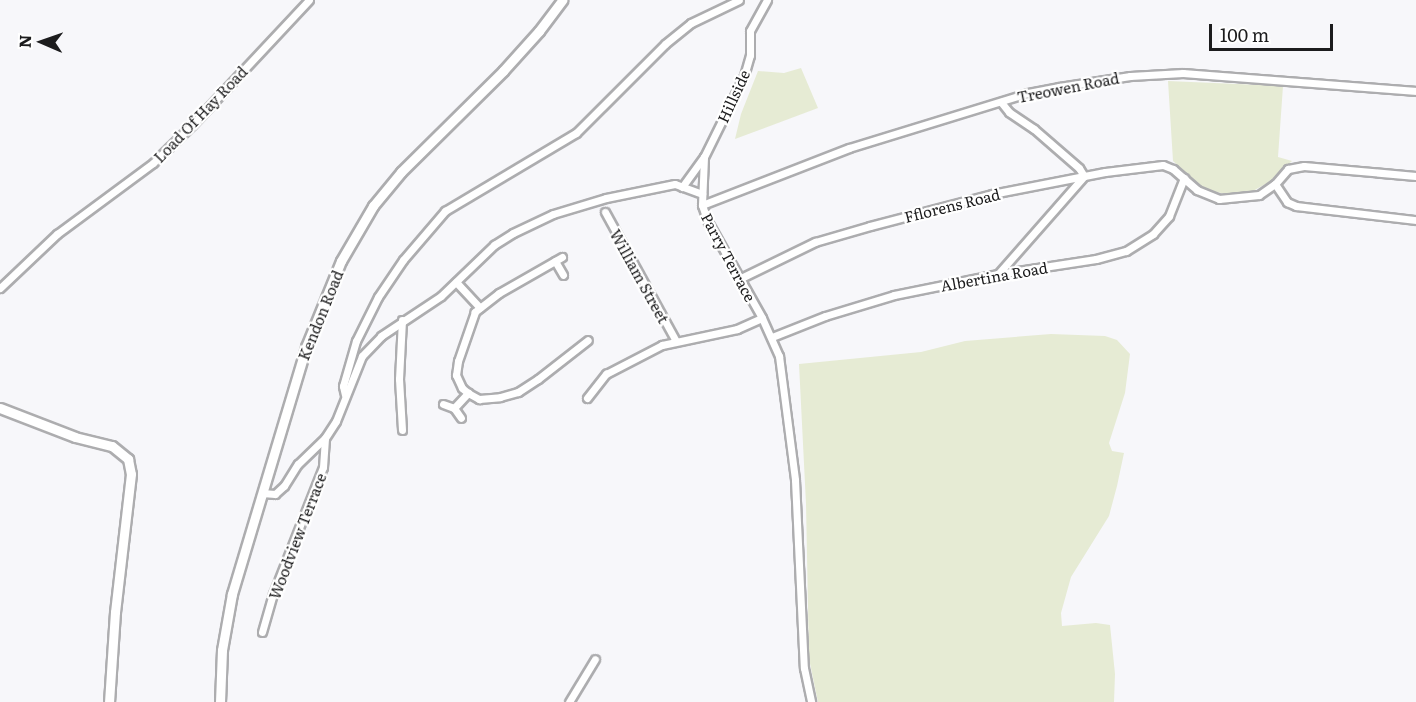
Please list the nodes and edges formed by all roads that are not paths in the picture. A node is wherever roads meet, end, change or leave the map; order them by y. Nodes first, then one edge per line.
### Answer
1 (309, 0) edge
2 (562, 0) edge
3 (739, 0) edge
4 (767, 0) edge
5 (1416, 91) edge
6 (1001, 102) junction
7 (704, 157) junction
8 (1084, 176) junction
9 (1416, 177) edge
10 (1184, 178) junction
11 (1275, 184) junction
12 (682, 187) junction
13 (702, 194) junction
14 (702, 205) junction
15 (605, 212) dead end
16 (1416, 220) edge
17 (562, 257) dead end
18 (555, 261) junction
19 (998, 274) junction
20 (563, 275) dead end
21 (739, 279) junction
22 (456, 282) junction
23 (0, 288) edge
24 (480, 308) junction
25 (762, 318) junction
26 (402, 320) junction
27 (772, 337) junction
28 (588, 340) dead end
29 (676, 341) junction
30 (468, 393) junction
31 (345, 395) junction
32 (587, 398) dead end
33 (443, 404) dead end
34 (0, 408) edge
35 (454, 408) junction
36 (461, 418) dead end
37 (402, 430) dead end
38 (325, 438) junction
39 (262, 493) junction
40 (262, 632) dead end
41 (595, 659) dead end
42 (109, 702) edge
43 (220, 702) edge
44 (569, 702) edge
45 (811, 702) edge

1 - 23 street, Load Of Hay Road
2 - 39 main road, Kendon Road
3 - 31 street
4 - 7 street, Hillside
5 - 6 street, Treowen Road
6 - 8 street
6 - 14 street, Treowen Road
7 - 12 street
7 - 13 street, Hillside
8 - 10 street, Fflorens Road
8 - 19 street
8 - 21 street, Fflorens Road
9 - 11 street
10 - 11 street
10 - 19 street, Albertina Road
11 - 16 street
12 - 13 street
12 - 22 street
13 - 14 street, Parry Terrace
14 - 21 street, Parry Terrace
15 - 29 street, William Street
17 - 18 street
18 - 20 street
18 - 24 street
19 - 27 street, Albertina Road
21 - 25 street, Parry Terrace
22 - 24 street
22 - 26 street
24 - 30 street
25 - 27 street, Parry Terrace
25 - 29 street
26 - 31 street
26 - 37 street
27 - 45 street, Parry Terrace
28 - 30 street
29 - 32 street
30 - 35 street
31 - 38 street
33 - 35 street
34 - 42 main road
35 - 36 street
38 - 39 street
38 - 40 street, Woodview Terrace
39 - 43 main road, Kendon Road
41 - 44 street

